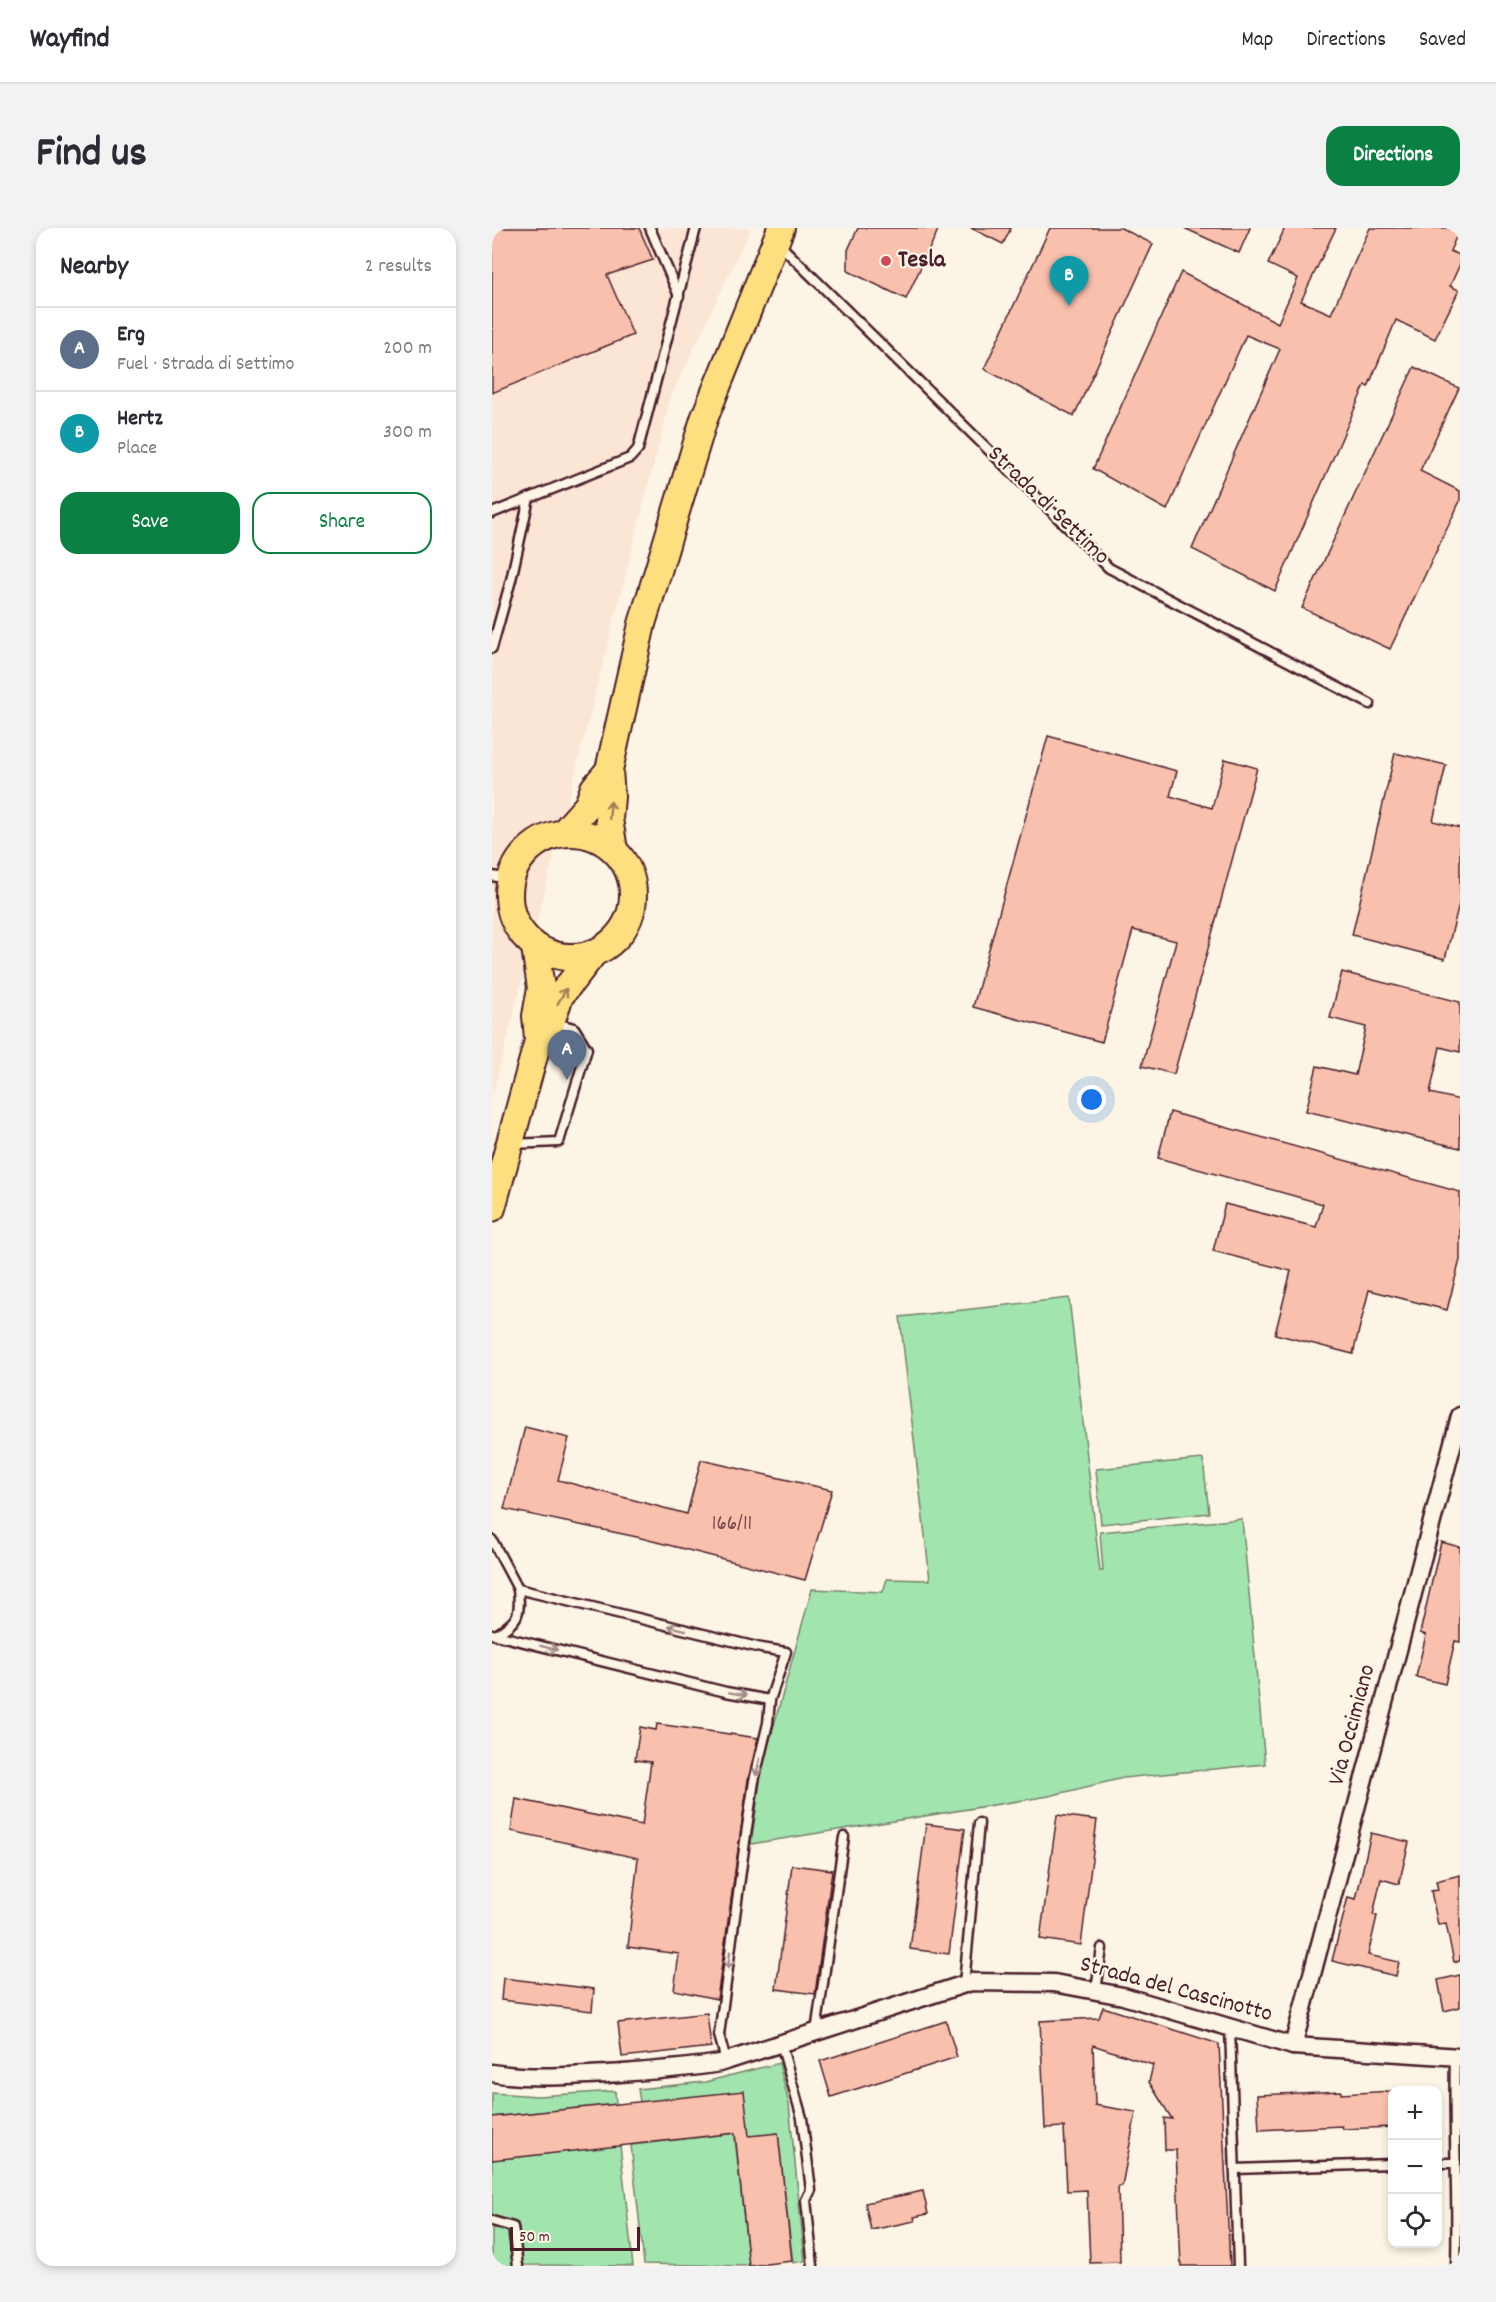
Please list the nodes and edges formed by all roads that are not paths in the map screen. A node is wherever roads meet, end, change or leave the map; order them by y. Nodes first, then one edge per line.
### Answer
1 (650, 228) edge
2 (696, 228) edge
3 (778, 234) edge
4 (678, 296) junction
5 (529, 498) junction
6 (492, 513) edge
7 (492, 648) edge
8 (1370, 704) dead end
9 (609, 770) junction
10 (564, 832) junction
11 (614, 850) junction
12 (501, 878) edge
13 (535, 947) junction
14 (593, 954) junction
15 (544, 1032) junction
16 (508, 1145) junction
17 (492, 1208) edge
18 (1460, 1416) edge
19 (492, 1540) edge
20 (518, 1589) junction
21 (494, 1634) edge
22 (770, 1700) junction
23 (979, 1823) dead end
24 (844, 1837) dead end
25 (1102, 1948) dead end
26 (964, 1984) junction
27 (1096, 1990) junction
28 (1230, 2028) junction
29 (816, 2032) junction
30 (781, 2044) junction
31 (1293, 2046) junction
32 (1458, 2057) edge
33 (726, 2061) junction
34 (492, 2073) edge
35 (1460, 2113) edge
36 (1442, 2163) edge
37 (1456, 2163) junction
38 (1388, 2164) edge
39 (1235, 2169) junction
40 (492, 2221) edge
41 (518, 2266) edge
42 (813, 2266) edge
43 (1238, 2266) edge
44 (1456, 2266) edge

1 - 4 lane
2 - 4 lane
3 - 8 lane, Strada di Settimo
3 - 9 main road, Strada di Settimo
4 - 5 lane
5 - 6 lane
5 - 7 lane
9 - 10 main road, Strada di Settimo
11 -> 9 main road, Strada di Settimo
10 - 11 main road
10 - 12 main road
11 - 14 main road
12 - 13 main road
13 - 14 main road
13 - 15 main road
15 -> 14 main road
15 - 16 main road
15 - 16 lane
16 - 17 main road
18 - 31 street, Via Occimiano
19 - 20 lane
20 - 21 lane
22 -> 20 lane
21 -> 22 lane
22 -> 33 lane
23 - 26 lane
24 - 29 lane
25 - 27 lane
26 - 27 street, Strada del Cascinotto
26 - 29 street, Strada del Cascinotto
27 - 28 street, Strada del Cascinotto
28 - 31 street, Strada del Cascinotto
28 - 39 lane
29 - 30 street, Strada del Cascinotto
30 - 33 street, Strada del Cascinotto
30 - 42 lane
31 - 32 street, Strada del Cascinotto
32 - 35 lane
32 - 37 lane
33 - 34 street, Strada del Cascinotto
36 - 37 lane
37 - 44 lane
38 - 39 lane
39 - 43 lane
40 - 41 lane

